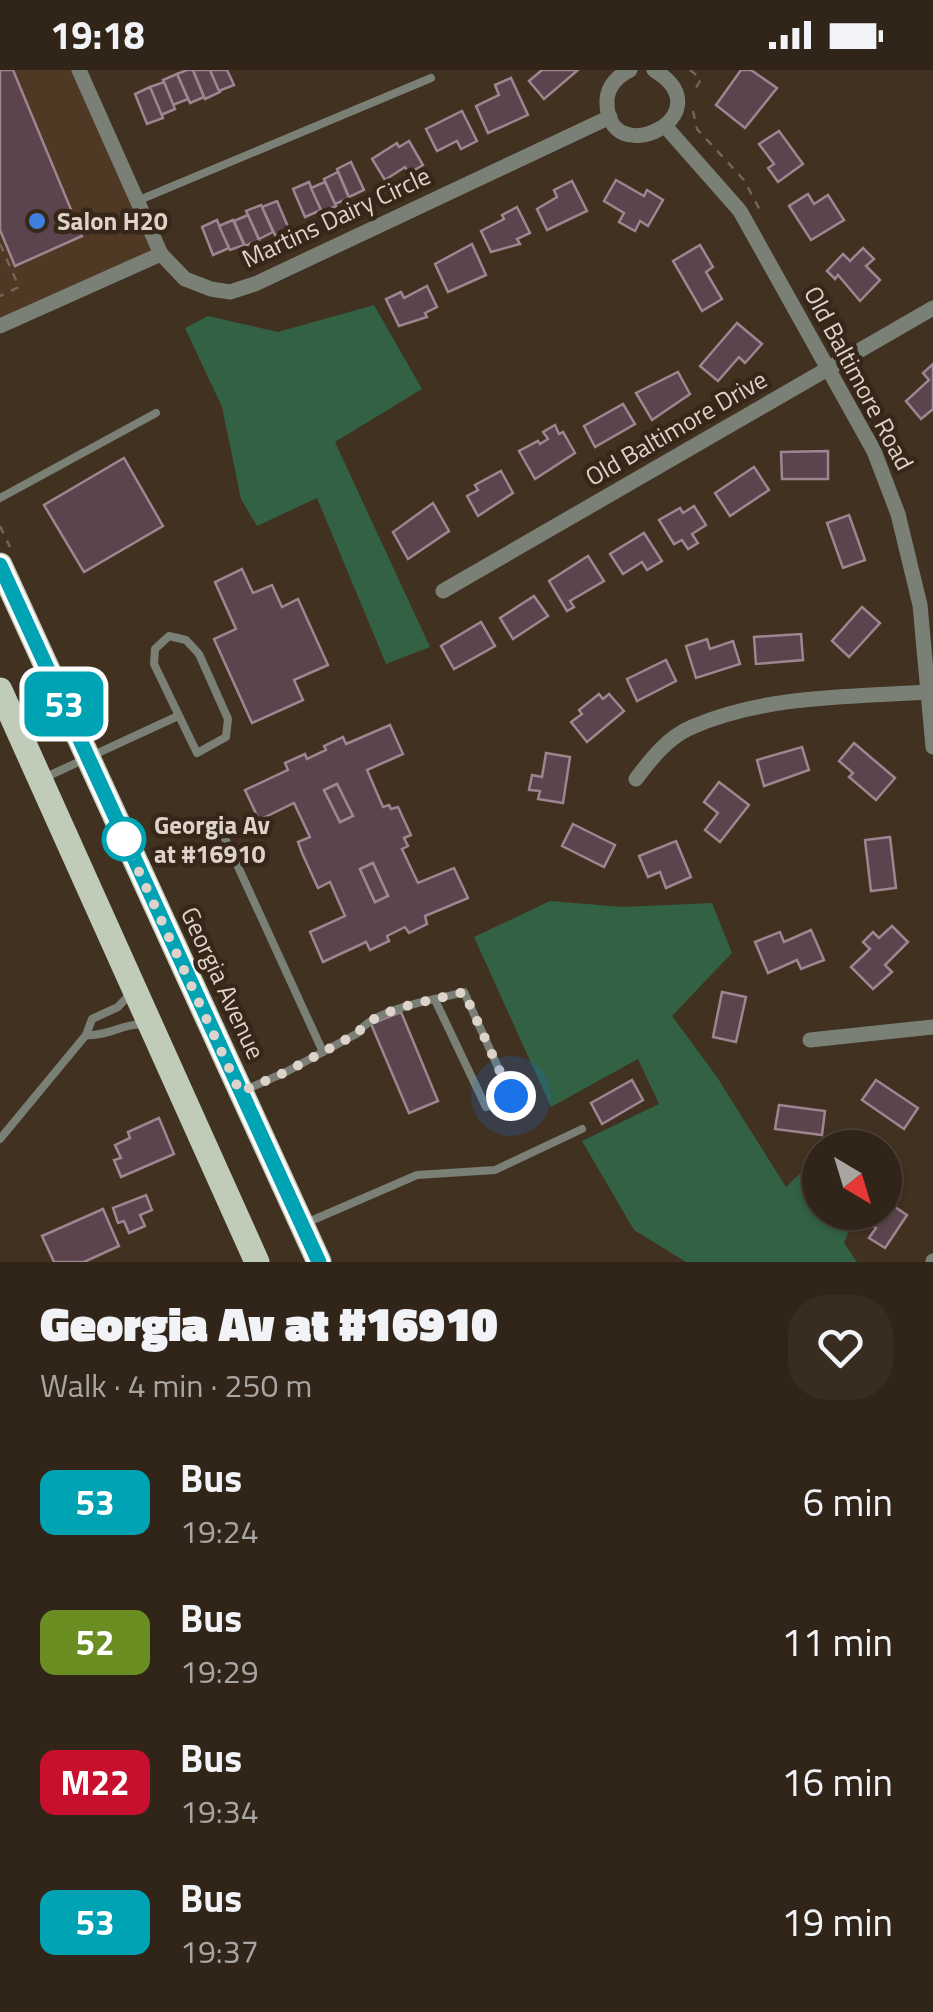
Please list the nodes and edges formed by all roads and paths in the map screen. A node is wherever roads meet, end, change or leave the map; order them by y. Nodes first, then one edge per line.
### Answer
1 (630, 70) edge
2 (86, 72) edge
3 (666, 73) edge
4 (431, 78) dead end
5 (610, 117) junction
6 (666, 128) junction
7 (137, 201) junction
8 (0, 244) edge
9 (160, 254) junction
10 (0, 296) edge
11 (933, 308) edge
12 (0, 326) edge
13 (828, 369) junction
14 (156, 413) dead end
15 (0, 498) edge
16 (0, 565) edge
17 (443, 591) dead end
18 (0, 690) edge
19 (928, 692) junction
20 (178, 716) junction
21 (933, 748) edge
22 (90, 758) junction
23 (42, 779) junction
24 (636, 779) dead end
25 (218, 823) dead end
26 (135, 986) junction
27 (435, 1000) junction
28 (153, 1026) junction
29 (933, 1028) edge
30 (86, 1035) junction
31 (810, 1040) dead end
32 (323, 1052) junction
33 (240, 1092) junction
34 (582, 1129) dead end
35 (0, 1139) edge
36 (302, 1225) junction
37 (258, 1262) edge
38 (319, 1262) edge

1 - 5 street
2 - 7 street, Martins Dairy Circle
3 - 6 street
4 - 7 lane
5 - 6 street
5 - 9 street, Martins Dairy Circle
6 - 13 street, Old Baltimore Road
7 - 9 street, Martins Dairy Circle
8 - 10 path
9 - 12 street
11 - 13 street, Old Baltimore Drive
13 - 17 street, Old Baltimore Drive
13 - 19 street, Old Baltimore Road
14 - 15 lane
16 - 22 main road, Georgia Avenue
18 - 23 main road
19 - 21 street, Old Baltimore Road
19 - 24 street
20 - 20 lane
20 - 22 lane
22 - 23 lane
22 - 33 main road, Georgia Avenue
23 - 26 main road
25 - 32 lane
26 - 28 main road
26 - 30 lane
27 - 27 lane
27 - 32 lane
28 - 30 lane
28 - 37 main road
29 - 31 street
30 - 35 lane
32 - 33 lane
33 - 36 main road, Georgia Avenue
34 - 36 lane
36 - 38 main road, Georgia Avenue

